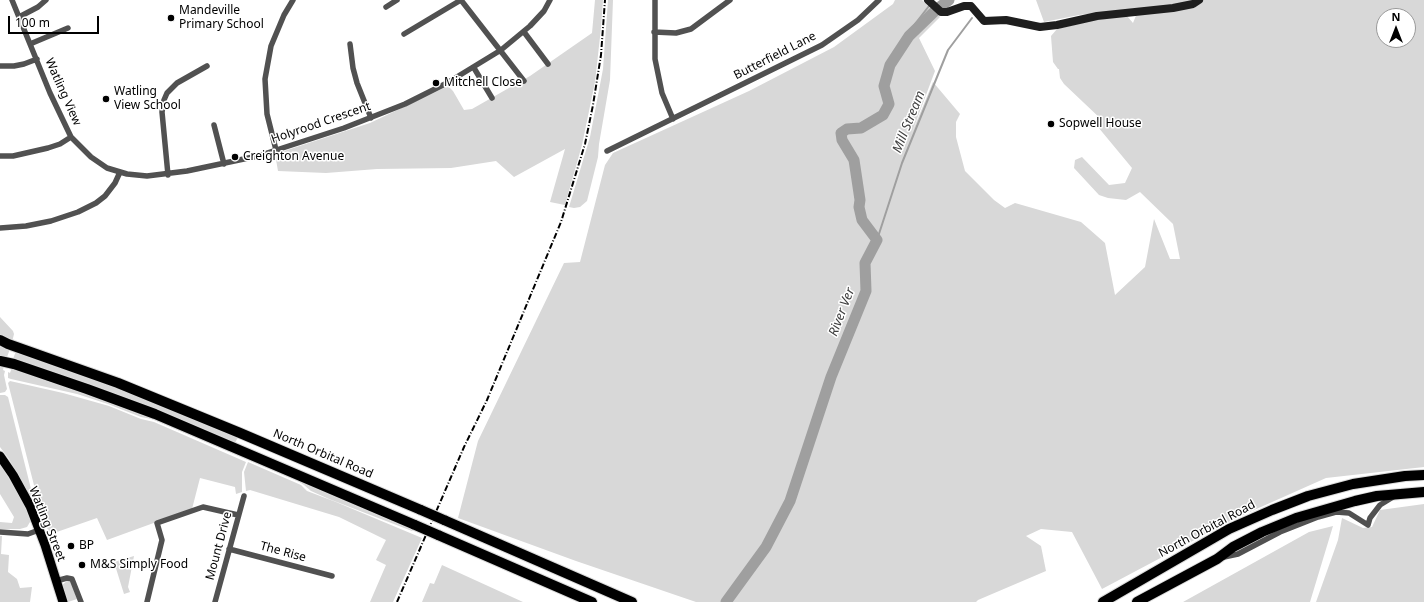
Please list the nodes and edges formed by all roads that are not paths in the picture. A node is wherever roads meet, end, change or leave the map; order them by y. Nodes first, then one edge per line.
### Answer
1 (12, 0) edge
2 (46, 0) edge
3 (293, 0) edge
4 (397, 0) edge
5 (461, 0) edge
6 (550, 0) edge
7 (655, 0) edge
8 (730, 0) edge
9 (879, 0) edge
10 (1199, 0) edge
11 (934, 6) edge
12 (386, 7) dead end
13 (19, 17) junction
14 (68, 28) dead end
15 (524, 32) junction
16 (654, 32) junction
17 (404, 34) dead end
18 (30, 44) junction
19 (350, 44) dead end
20 (501, 50) junction
21 (37, 59) junction
22 (548, 64) dead end
23 (0, 66) edge
24 (207, 66) dead end
25 (474, 68) junction
26 (524, 81) dead end
27 (492, 98) dead end
28 (372, 118) junction
29 (673, 119) junction
30 (214, 125) dead end
31 (71, 137) junction
32 (276, 150) junction
33 (607, 151) dead end
34 (0, 156) edge
35 (224, 164) junction
36 (120, 172) junction
37 (168, 175) junction
38 (0, 228) edge
39 (0, 340) edge
40 (0, 361) edge
41 (0, 456) edge
42 (1424, 475) edge
43 (1424, 492) edge
44 (1396, 495) junction
45 (244, 496) dead end
46 (238, 515) junction
47 (39, 530) junction
48 (0, 532) edge
49 (229, 549) junction
50 (1217, 559) junction
51 (332, 576) dead end
52 (56, 581) junction
53 (64, 602) edge
54 (81, 602) edge
55 (147, 602) edge
56 (215, 602) edge
57 (592, 602) edge
58 (632, 602) edge
59 (1103, 602) edge
60 (1138, 602) edge

1 - 13 street, Watling View
2 - 13 street
3 - 32 street
4 - 12 street
5 - 17 street
5 - 20 street
6 - 15 street, Holyrood Crescent
7 - 16 street
8 - 16 street
9 - 29 street, Butterfield Lane
10 - 11 street
13 - 18 street, Watling View
14 - 18 street
15 - 20 street, Holyrood Crescent
15 - 22 street
16 - 29 street
18 - 21 street, Watling View
19 - 28 street
20 - 25 street, Holyrood Crescent
20 - 26 street
21 - 23 street
21 - 31 street, Watling View
24 - 37 street
25 - 27 street
25 - 28 street, Holyrood Crescent
28 - 32 street, Holyrood Crescent
29 - 33 street, Butterfield Lane
30 - 35 street
31 - 34 street
31 - 36 street, Watling View
32 - 35 street, Holyrood Crescent
35 - 37 street, Holyrood Crescent
36 - 37 street, Holyrood Crescent
36 - 38 street
39 - 58 highway, North Orbital Road, bridge
40 - 57 highway, bridge
41 - 47 main road, Watling Street
42 - 59 highway, North Orbital Road
43 - 44 highway
44 - 50 highway
44 - 50 street
45 - 46 street, Mount Drive
46 - 49 street, Mount Drive
46 - 55 street
47 - 48 street
47 - 52 main road, Watling Street
49 - 51 street, The Rise
49 - 56 street, Mount Drive
50 - 60 highway
52 - 53 main road, Watling Street
52 - 54 street, Watling Street

